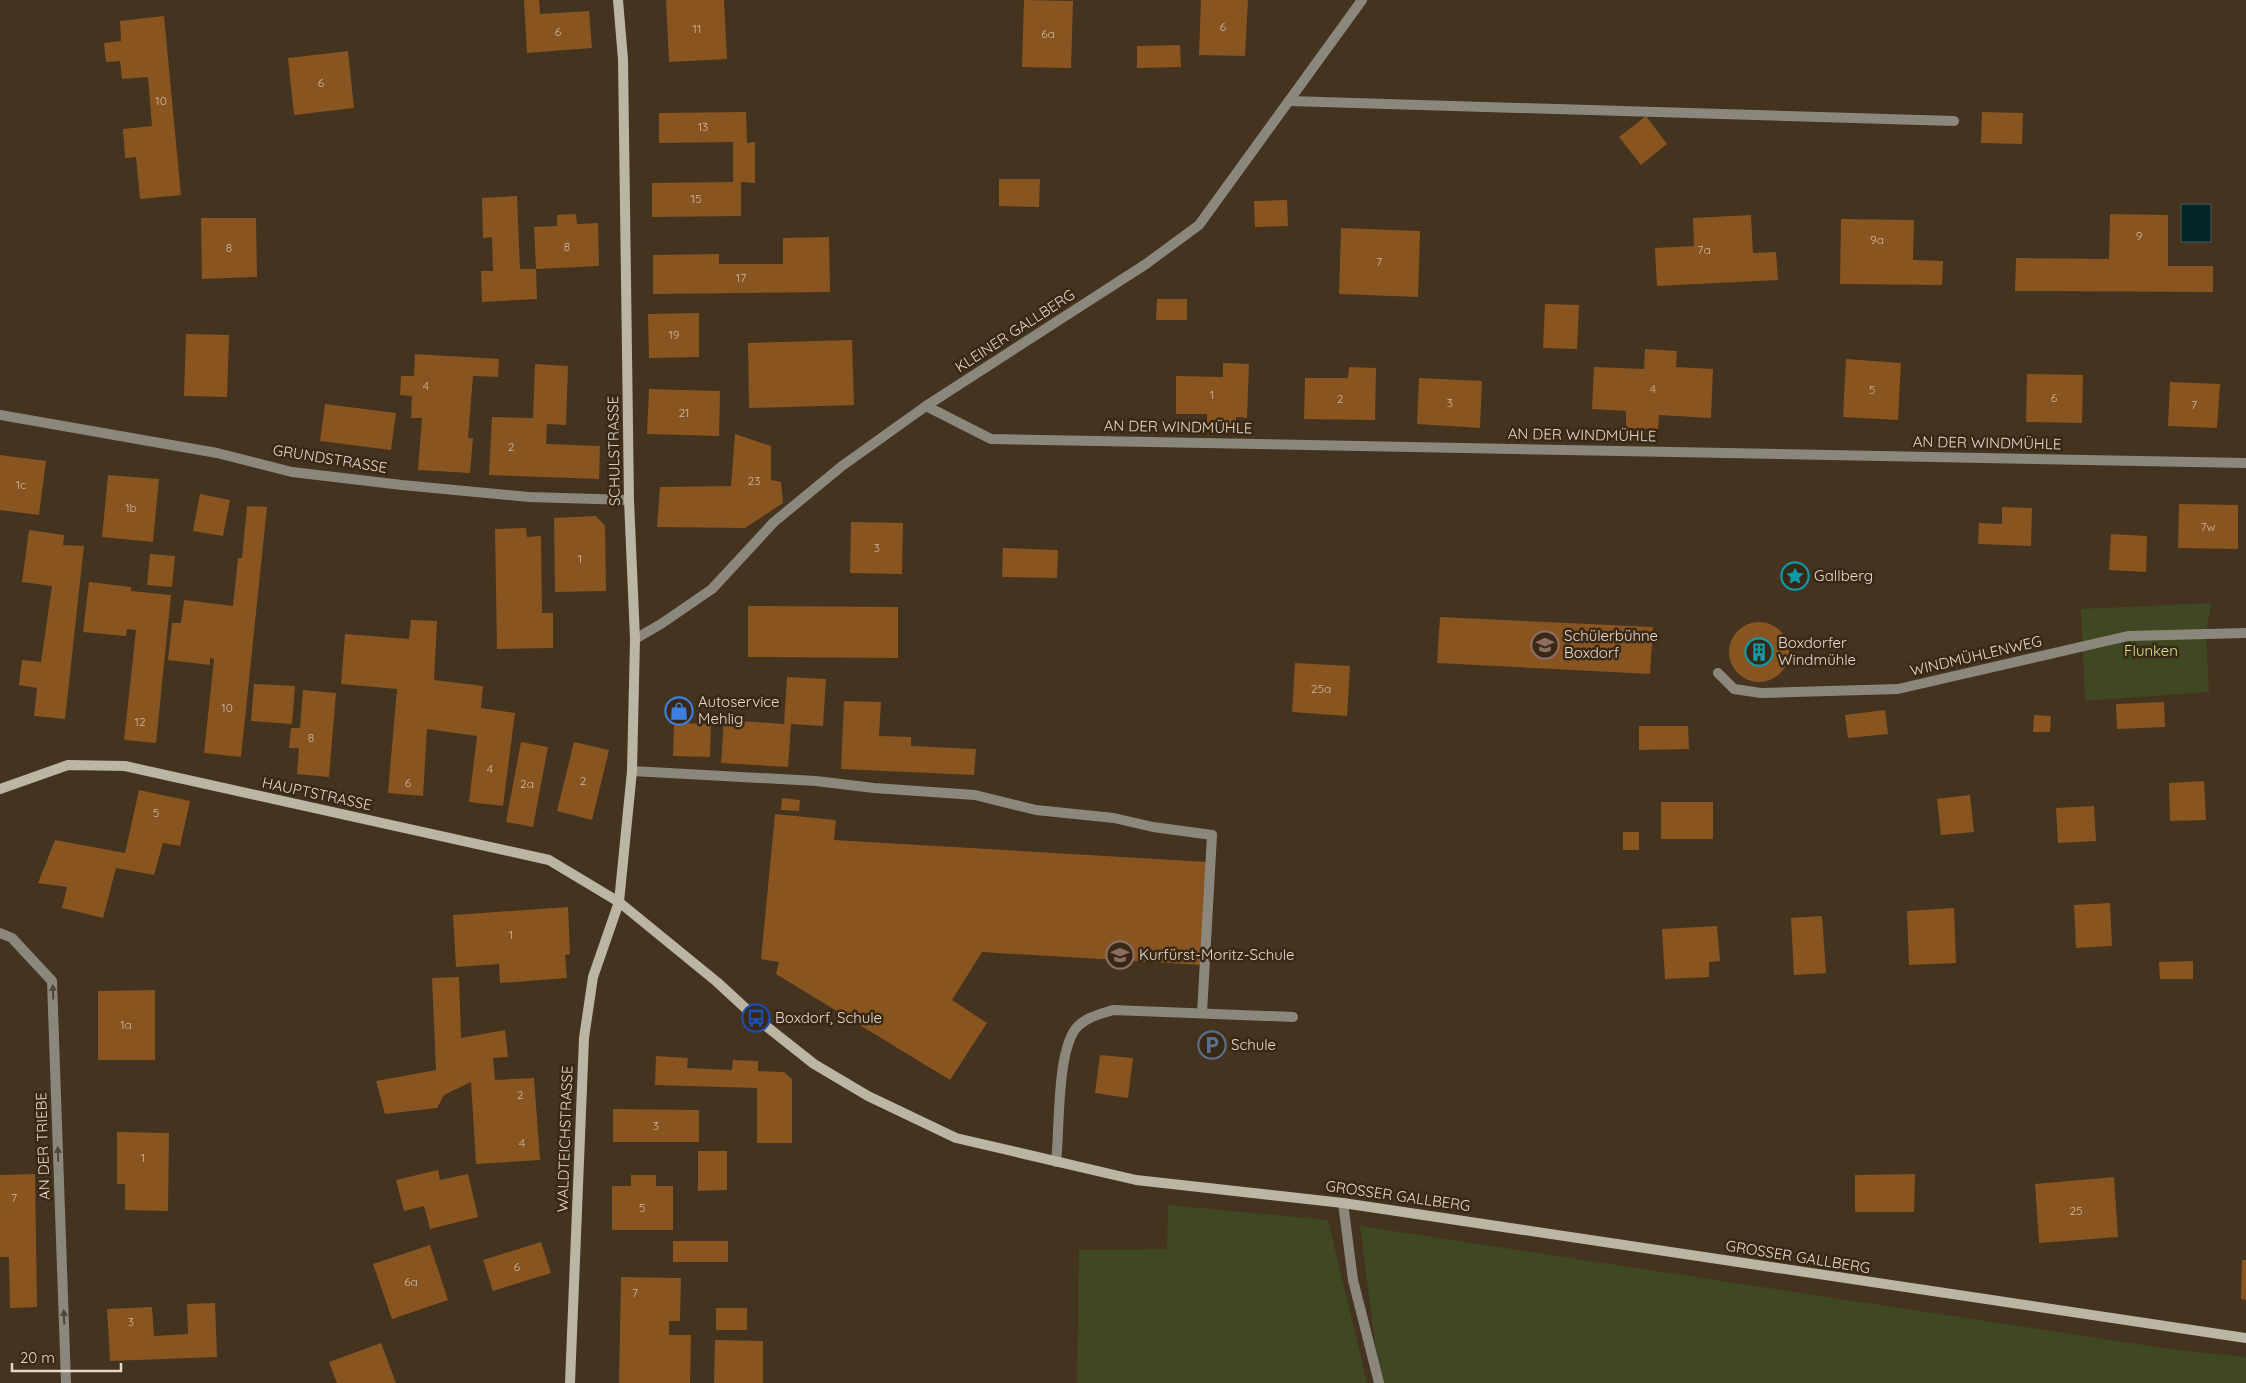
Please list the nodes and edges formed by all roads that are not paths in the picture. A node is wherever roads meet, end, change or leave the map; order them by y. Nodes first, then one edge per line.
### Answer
1 (618, 0) edge
2 (1362, 0) edge
3 (1289, 101) junction
4 (1954, 121) dead end
5 (926, 406) junction
6 (0, 415) edge
7 (2246, 463) edge
8 (629, 500) junction
9 (2246, 633) edge
10 (635, 639) junction
11 (1718, 673) dead end
12 (632, 771) junction
13 (0, 789) edge
14 (619, 902) junction
15 (0, 932) edge
16 (1202, 1013) junction
17 (1294, 1017) dead end
18 (1056, 1162) junction
19 (1343, 1203) junction
20 (2246, 1338) edge
21 (66, 1383) edge
22 (570, 1383) edge
23 (1379, 1383) edge

1 - 8 street, SCHULSTRASSE
2 - 3 street, KLEINER GALLBERG
3 - 4 street
3 - 5 street, KLEINER GALLBERG
5 - 7 street, AN DER WINDMÜHLE
5 - 10 street, KLEINER GALLBERG
6 - 8 street, GRUNDSTRASSE
8 - 10 street, SCHULSTRASSE
9 - 11 street, WINDMÜHLENWEG
10 - 12 street, SCHULSTRASSE
12 - 14 street, SCHULSTRASSE
12 - 16 street
13 - 14 street, HAUPTSTRASSE
14 - 18 street, GROSSER GALLBERG
14 - 22 street, WALDTEICHSTRASSE
21 -> 15 street, AN DER TRIEBE
16 - 17 street
16 - 18 street
18 - 19 street, GROSSER GALLBERG
19 - 20 street, GROSSER GALLBERG
19 - 23 street

